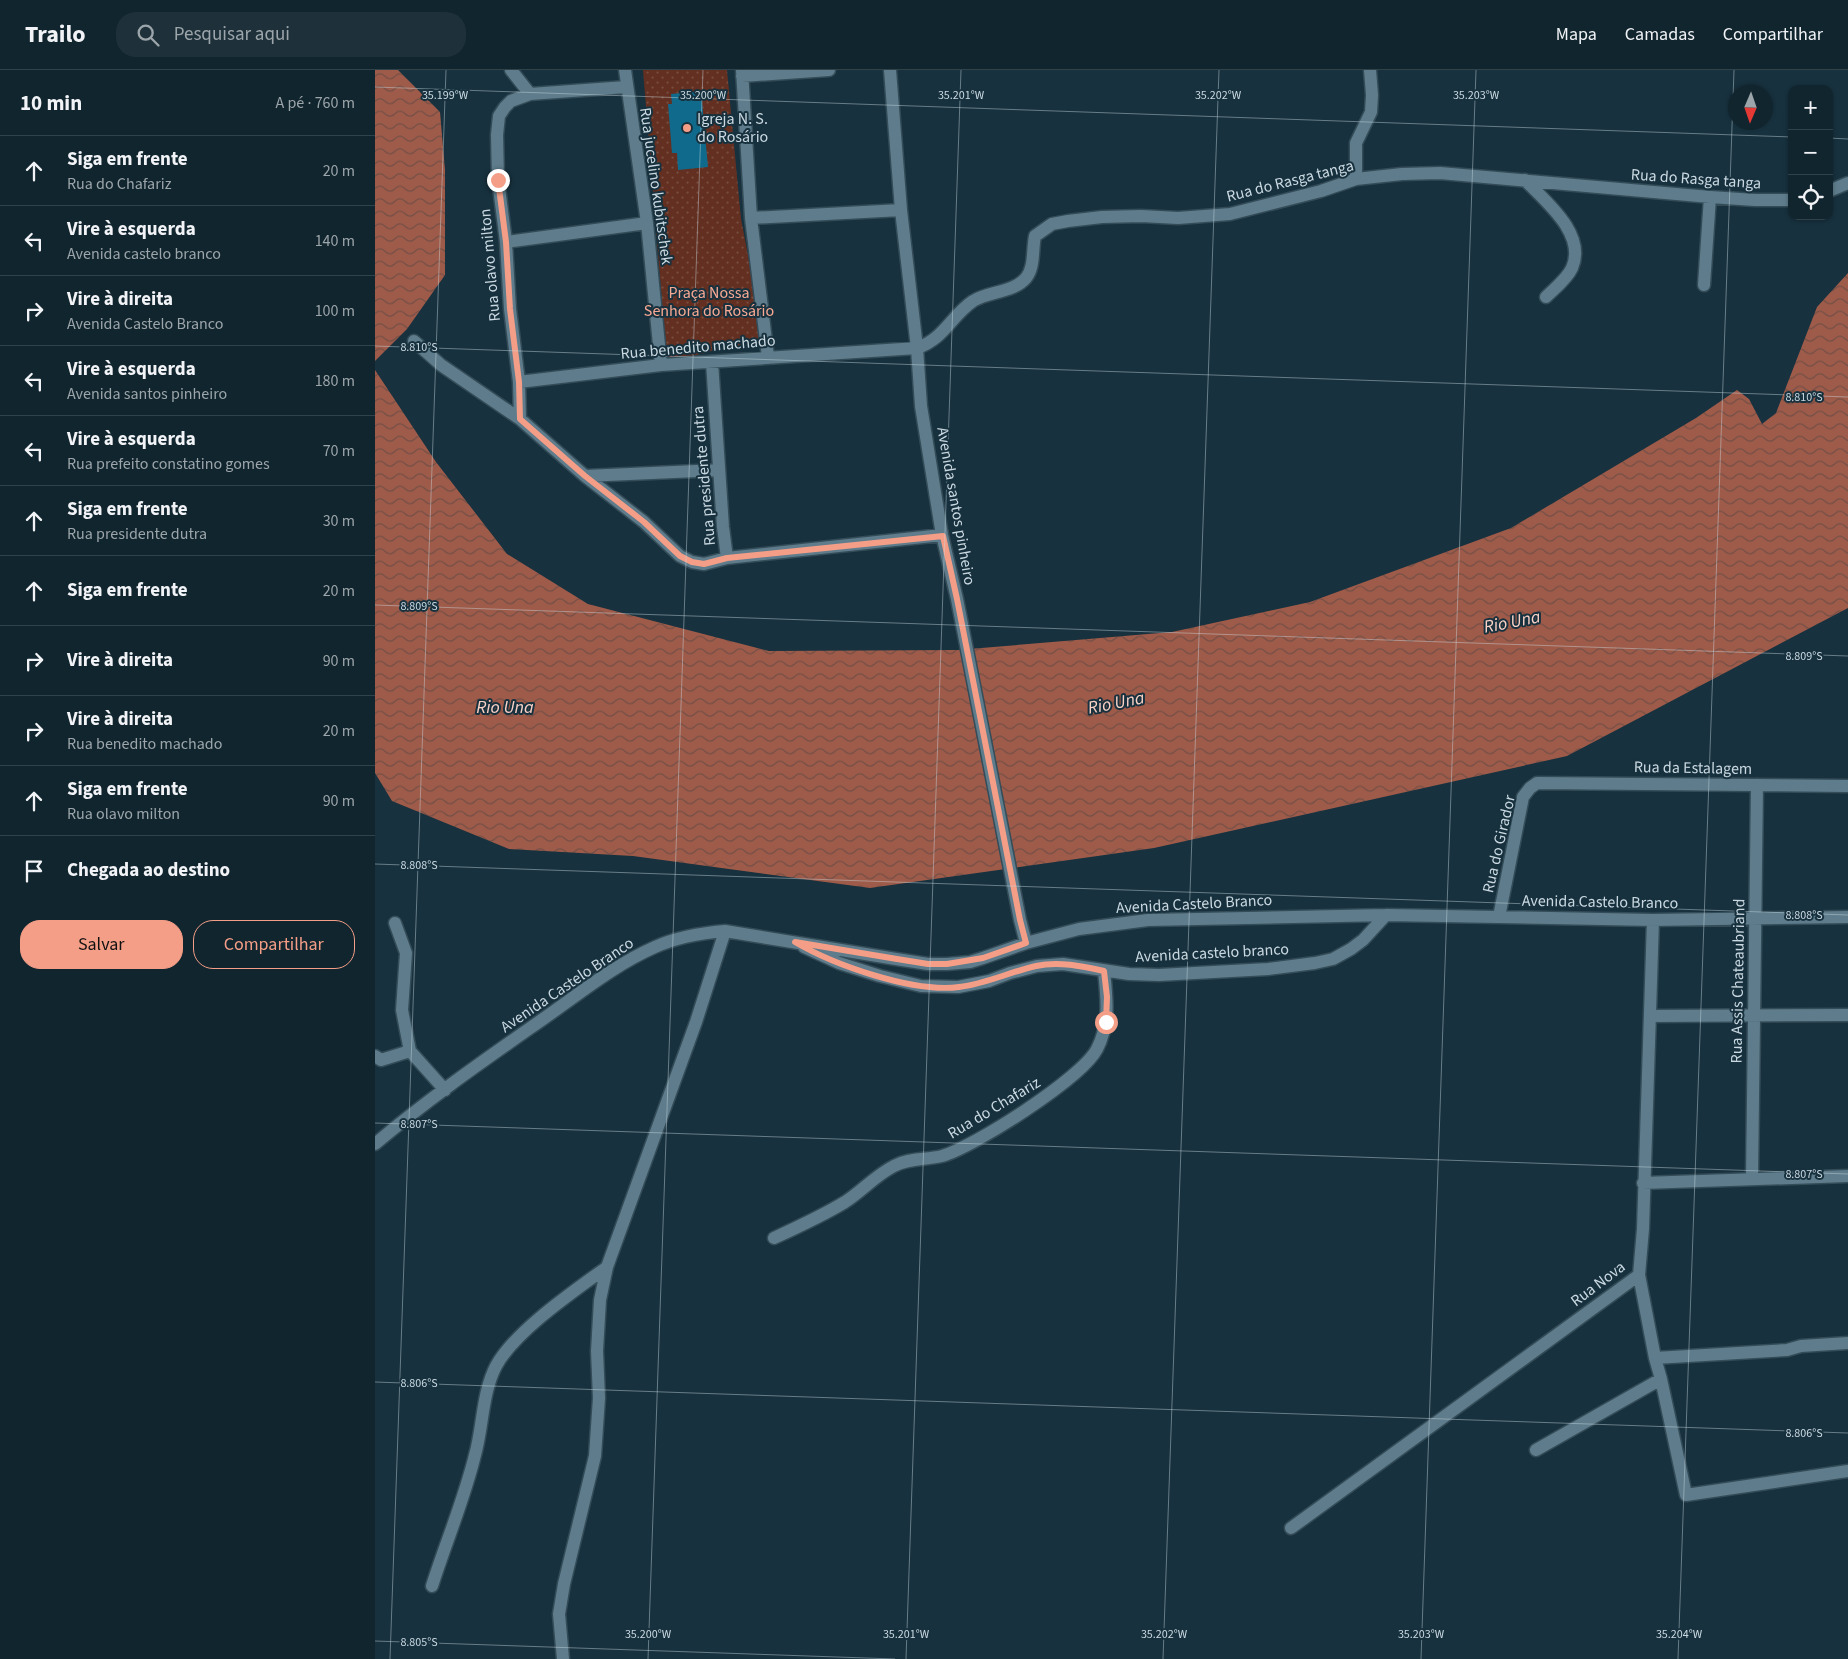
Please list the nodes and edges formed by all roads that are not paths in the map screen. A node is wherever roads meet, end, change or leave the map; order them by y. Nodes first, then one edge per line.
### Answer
1 (511, 70) edge
2 (625, 70) edge
3 (829, 70) edge
4 (890, 70) edge
5 (1371, 70) edge
6 (742, 73) edge
7 (626, 87) junction
8 (530, 94) junction
9 (1356, 179) junction
10 (1525, 180) junction
11 (1848, 183) edge
12 (1833, 189) edge
13 (1710, 197) junction
14 (1788, 200) edge
15 (901, 210) junction
16 (751, 218) junction
17 (647, 223) junction
18 (506, 242) junction
19 (1704, 285) dead end
20 (1546, 297) dead end
21 (414, 342) dead end
22 (917, 348) junction
23 (768, 357) junction
24 (712, 362) junction
25 (661, 365) junction
26 (519, 382) junction
27 (520, 419) junction
28 (719, 470) junction
29 (585, 476) junction
30 (943, 536) junction
31 (727, 558) junction
32 (1537, 783) joint
33 (1757, 785) junction
34 (1848, 786) edge
35 (1386, 915) junction
36 (1499, 917) junction
37 (1848, 917) edge
38 (1755, 918) junction
39 (1653, 920) junction
40 (395, 923) dead end
41 (725, 931) junction
42 (795, 942) junction
43 (1026, 943) junction
44 (1104, 971) junction
45 (1848, 1015) edge
46 (1650, 1016) junction
47 (1754, 1016) junction
48 (410, 1051) junction
49 (375, 1056) edge
50 (445, 1090) junction
51 (375, 1144) edge
52 (1848, 1176) edge
53 (1752, 1178) junction
54 (1643, 1183) junction
55 (774, 1238) dead end
56 (607, 1267) junction
57 (1639, 1275) junction
58 (1848, 1343) edge
59 (1655, 1358) junction
60 (1661, 1379) junction
61 (1536, 1450) dead end
62 (1848, 1471) edge
63 (1291, 1528) dead end
64 (432, 1586) dead end
65 (563, 1659) edge

1 - 8 street
2 - 7 street, Rua jucelino kubitschek
3 - 6 street
4 - 15 street, Avenida santos pinheiro
5 - 9 street
6 - 16 street
7 - 8 street, Rua olavo milton
7 - 17 street, Rua jucelino kubitschek
8 - 18 street, Rua olavo milton
9 - 10 street, Rua do Rasga tanga
9 - 22 street, Rua do Rasga tanga
10 - 13 street, Rua do Rasga tanga
10 - 20 street
11 - 12 street
13 - 14 street, Rua do Rasga tanga
13 - 19 street
15 - 16 street
15 - 22 street, Avenida santos pinheiro
16 - 23 street
17 - 18 street
17 - 25 street, Rua jucelino kubitschek
18 - 26 street, Rua olavo milton
21 - 27 street
22 - 23 street, Rua benedito machado
22 - 30 street, Avenida santos pinheiro
23 - 24 street, Rua benedito machado
24 - 25 street, Rua benedito machado
24 - 28 street, Rua presidente dutra
25 - 26 street, Rua benedito machado
26 - 27 street
27 - 29 street
28 - 29 street
28 - 31 street, Rua presidente dutra
29 - 31 street
30 - 31 street, Rua presidente dutra
30 - 43 street, Avenida santos pinheiro
32 - 33 street, Rua da Estalagem
32 - 36 street, Rua do Girador
33 - 34 street, Rua da Estalagem
33 - 38 street, Rua Assis Chateaubriand
35 - 36 street, Avenida Castelo Branco
35 - 43 street, Avenida Castelo Branco
35 - 44 street, Avenida castelo branco
36 - 39 street, Avenida Castelo Branco
37 - 38 street, Avenida Castelo Branco
38 - 39 street, Avenida Castelo Branco
38 - 47 street, Rua Assis Chateaubriand
39 - 46 street, Rua Nova
40 - 48 street
41 - 42 street, Avenida Castelo Branco
41 - 50 street, Avenida Castelo Branco
41 - 56 street
42 - 43 street, Avenida Castelo Branco
42 - 44 street, Avenida castelo branco
44 - 55 street, Rua do Chafariz
45 - 47 street
46 - 47 street
46 - 54 street, Rua Nova
47 - 53 street, Rua Assis Chateaubriand
48 - 49 street
48 - 50 street
50 - 51 street, Avenida Castelo Branco
52 - 53 street
53 - 54 street
54 - 57 street, Rua Nova
56 - 64 street
56 - 65 street
57 - 59 street
57 - 63 street, Rua Nova
58 - 59 street
59 - 60 street
60 - 61 street
60 - 62 street

